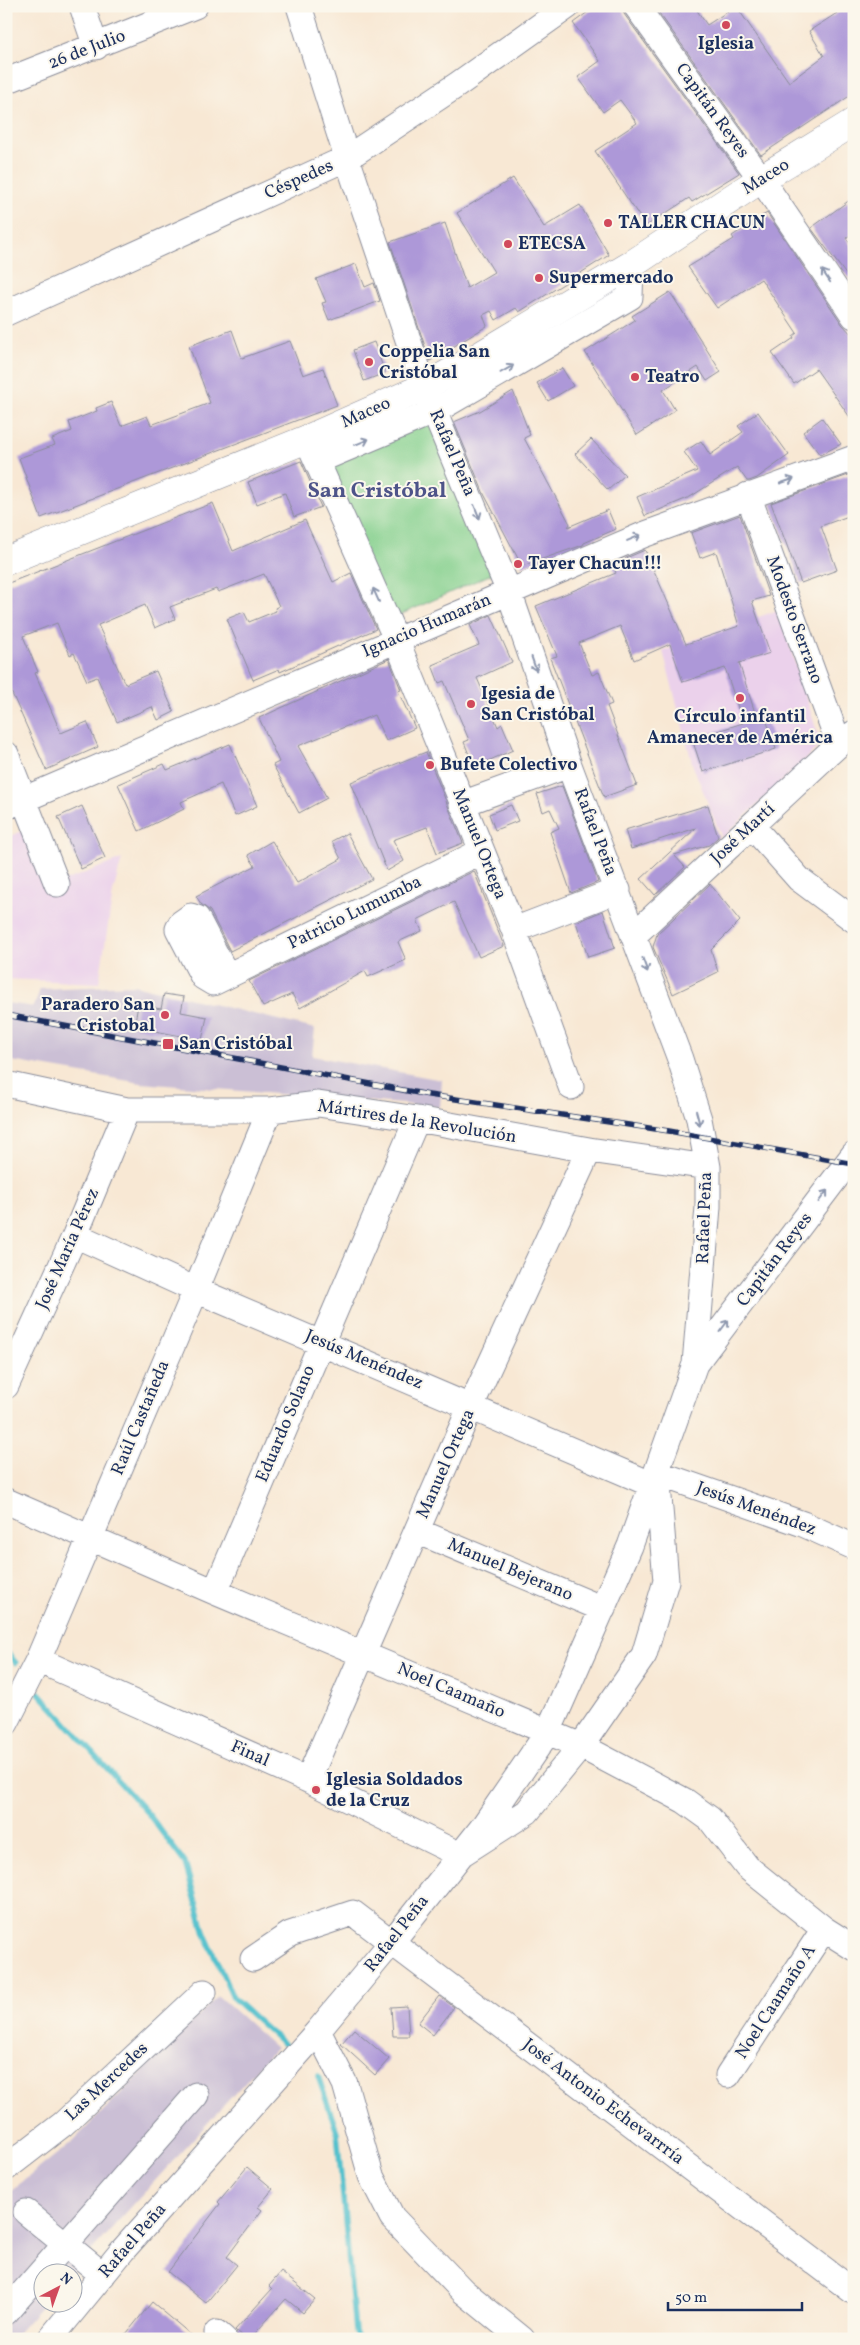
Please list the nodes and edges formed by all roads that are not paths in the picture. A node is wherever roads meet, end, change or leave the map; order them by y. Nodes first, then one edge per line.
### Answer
1 (82, 6) edge
2 (195, 6) edge
3 (299, 6) edge
4 (568, 6) edge
5 (636, 6) edge
6 (96, 47) junction
7 (6, 81) edge
8 (854, 122) edge
9 (347, 158) junction
10 (761, 179) junction
11 (6, 313) edge
12 (854, 316) edge
13 (430, 399) junction
14 (312, 450) junction
15 (854, 458) edge
16 (748, 495) junction
17 (6, 561) edge
18 (509, 592) junction
19 (396, 639) junction
20 (846, 739) edge
21 (6, 754) edge
22 (569, 765) junction
23 (16, 803) edge
24 (462, 804) junction
25 (752, 826) junction
26 (482, 851) junction
27 (57, 884) dead end
28 (618, 890) junction
29 (854, 920) edge
30 (514, 930) junction
31 (634, 935) junction
32 (227, 976) dead end
33 (6, 1084) edge
34 (571, 1087) dead end
35 (126, 1110) junction
36 (270, 1110) junction
37 (417, 1119) junction
38 (589, 1150) junction
39 (854, 1154) edge
40 (708, 1167) junction
41 (75, 1235) junction
42 (196, 1290) junction
43 (322, 1342) junction
44 (695, 1364) junction
45 (6, 1386) edge
46 (471, 1406) junction
47 (655, 1479) junction
48 (6, 1501) edge
49 (417, 1531) junction
50 (89, 1538) junction
51 (854, 1547) edge
52 (214, 1592) junction
53 (602, 1609) junction
54 (364, 1654) junction
55 (38, 1660) junction
56 (6, 1724) edge
57 (548, 1732) junction
58 (581, 1746) junction
59 (308, 1780) junction
60 (460, 1855) junction
61 (824, 1929) junction
62 (391, 1943) junction
63 (854, 1948) edge
64 (253, 1959) dead end
65 (204, 1992) dead end
66 (318, 2031) junction
67 (728, 2075) dead end
68 (196, 2095) dead end
69 (6, 2168) edge
70 (26, 2212) dead end
71 (65, 2245) junction
72 (103, 2275) junction
73 (854, 2292) edge
74 (6, 2312) edge
75 (50, 2339) edge
76 (522, 2339) edge

1 - 6 street
2 - 6 street, 26 de Julio
3 - 9 street, Rafael Peña
4 - 9 street, Céspedes
5 - 10 street, Capitán Reyes
6 - 7 street, 26 de Julio
8 - 10 main road, Maceo
9 - 11 street, Céspedes
9 - 13 street, Rafael Peña
12 -> 10 street, Capitán Reyes
10 - 13 main road, Maceo
13 - 14 main road, Maceo
13 -> 18 street, Rafael Peña
14 - 17 main road, Maceo
19 -> 14 street, Manuel Ortega
16 -> 15 street, Ignacio Humarán
18 -> 16 street, Ignacio Humarán
16 - 20 street, Modesto Serrano
18 - 19 street, Ignacio Humarán
18 -> 22 street, Rafael Peña
19 - 23 street, Ignacio Humarán
19 - 24 street, Manuel Ortega
20 - 25 street, José Martí
21 - 23 street
22 - 24 street
22 - 28 street, Rafael Peña
23 - 27 street
24 - 26 street, Manuel Ortega
25 - 29 street
25 - 31 street, José Martí
26 - 30 street, Manuel Ortega
26 - 32 street, Patricio Lumumba
28 - 30 street
28 - 31 street, Rafael Peña
30 - 34 street, Manuel Ortega
31 -> 40 street, Rafael Peña
33 - 35 street, Mártires de la Revolución
35 - 36 street, Mártires de la Revolución
35 - 41 street, José María Pérez
36 - 37 street, Mártires de la Revolución
36 - 42 street, Raúl Castañeda
37 - 38 street, Mártires de la Revolución
37 - 43 street, Eduardo Solano
38 - 40 street, Mártires de la Revolución
38 - 46 street, Manuel Ortega
44 -> 39 street, Capitán Reyes
40 - 44 street, Rafael Peña
41 - 42 street, Jesús Menéndez
41 - 45 street, José María Pérez
42 - 43 street, Jesús Menéndez
42 - 50 street, Raúl Castañeda
43 - 46 street, Jesús Menéndez
43 - 52 street, Eduardo Solano
44 - 47 street, Rafael Peña
46 - 47 street, Jesús Menéndez
46 - 49 street, Manuel Ortega
47 - 51 street, Jesús Menéndez
47 - 53 street, Rafael Peña
47 - 58 street, Rafael Peña
48 - 50 street, Noel Caamaño
49 - 53 street, Manuel Bejerano
49 - 54 street, Manuel Ortega
50 - 52 street, Noel Caamaño
50 - 55 street, Raúl Castañeda
52 - 54 street, Noel Caamaño
53 - 57 street, Rafael Peña
54 - 57 street, Noel Caamaño
54 - 59 street, Manuel Ortega
55 - 56 street, Raúl Castañeda
55 - 59 street, Final
57 - 58 street, Noel Caamaño
57 - 60 street, Rafael Peña
58 - 60 street, Rafael Peña
58 - 61 street, Noel Caamaño
59 - 60 street, Final
60 - 62 street, Rafael Peña
61 - 63 street, Noel Caamaño
61 - 67 street, Noel Caamaño A
62 - 64 street, José Antonio Echevarrría
62 - 66 street, Rafael Peña
62 - 73 street, José Antonio Echevarrría
65 - 69 street, Las Mercedes
66 - 72 street, Rafael Peña
66 - 76 street
68 - 71 street
70 - 71 street
71 - 72 street
71 - 74 street
72 - 75 street, Rafael Peña

